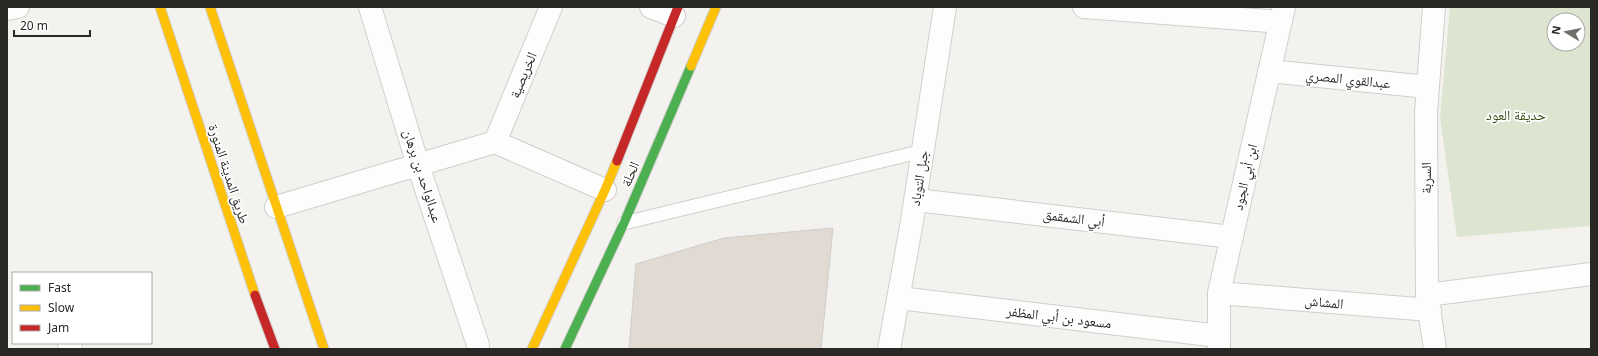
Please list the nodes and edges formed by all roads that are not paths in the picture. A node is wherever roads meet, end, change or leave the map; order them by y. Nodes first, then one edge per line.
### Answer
1 (18, 7) edge
2 (160, 7) edge
3 (210, 7) edge
4 (370, 7) edge
5 (551, 7) edge
6 (651, 7) edge
7 (716, 7) edge
8 (945, 7) edge
9 (1084, 7) edge
10 (1434, 7) edge
11 (7, 10) edge
12 (676, 11) edge
13 (1282, 14) edge
14 (1269, 71) junction
15 (1428, 87) junction
16 (495, 142) junction
17 (923, 151) junction
18 (418, 165) junction
19 (605, 190) junction
20 (916, 200) junction
21 (276, 207) junction
22 (624, 223) junction
23 (1232, 237) junction
24 (1591, 274) edge
25 (1219, 293) junction
26 (899, 298) junction
27 (1428, 302) junction
28 (1219, 343) edge
29 (478, 345) dead end
30 (275, 349) edge
31 (324, 349) edge
32 (532, 349) edge
33 (565, 349) edge
34 (890, 349) edge
35 (1435, 349) edge

1 - 11 street
2 - 30 main road, طريق المدينة المنورة
3 - 21 main road
4 - 18 street, عبدالواحد بن برهان
5 - 16 street, الخريصية
6 - 12 street
7 - 22 main road, الحلة
8 - 17 street, جبل التوباد
9 - 13 street
10 - 15 street, السربة
12 - 19 main road, الحلة
13 - 14 street, ابن أبي الجود
14 - 15 street, عبدالقوي المصري
14 - 23 street, ابن أبي الجود
15 - 27 street, السربة
16 - 18 street
16 - 19 street
17 - 20 street, جبل التوباد
17 - 22 lane
18 - 21 street
18 - 29 street, عبدالواحد بن برهان
19 - 32 main road, الحلة
20 - 23 street, أبي الشمقمق
20 - 26 street, جبل التوباد
21 - 31 main road
22 - 33 main road, الحلة
23 - 25 street, ابن أبي الجود
24 - 27 street, المشاش
25 - 27 street, المشاش
25 - 28 street, ابن أبي الجود
26 - 28 street, مسعود بن أبي المظفر
26 - 34 street, جبل التوباد
27 - 35 street, السربة

